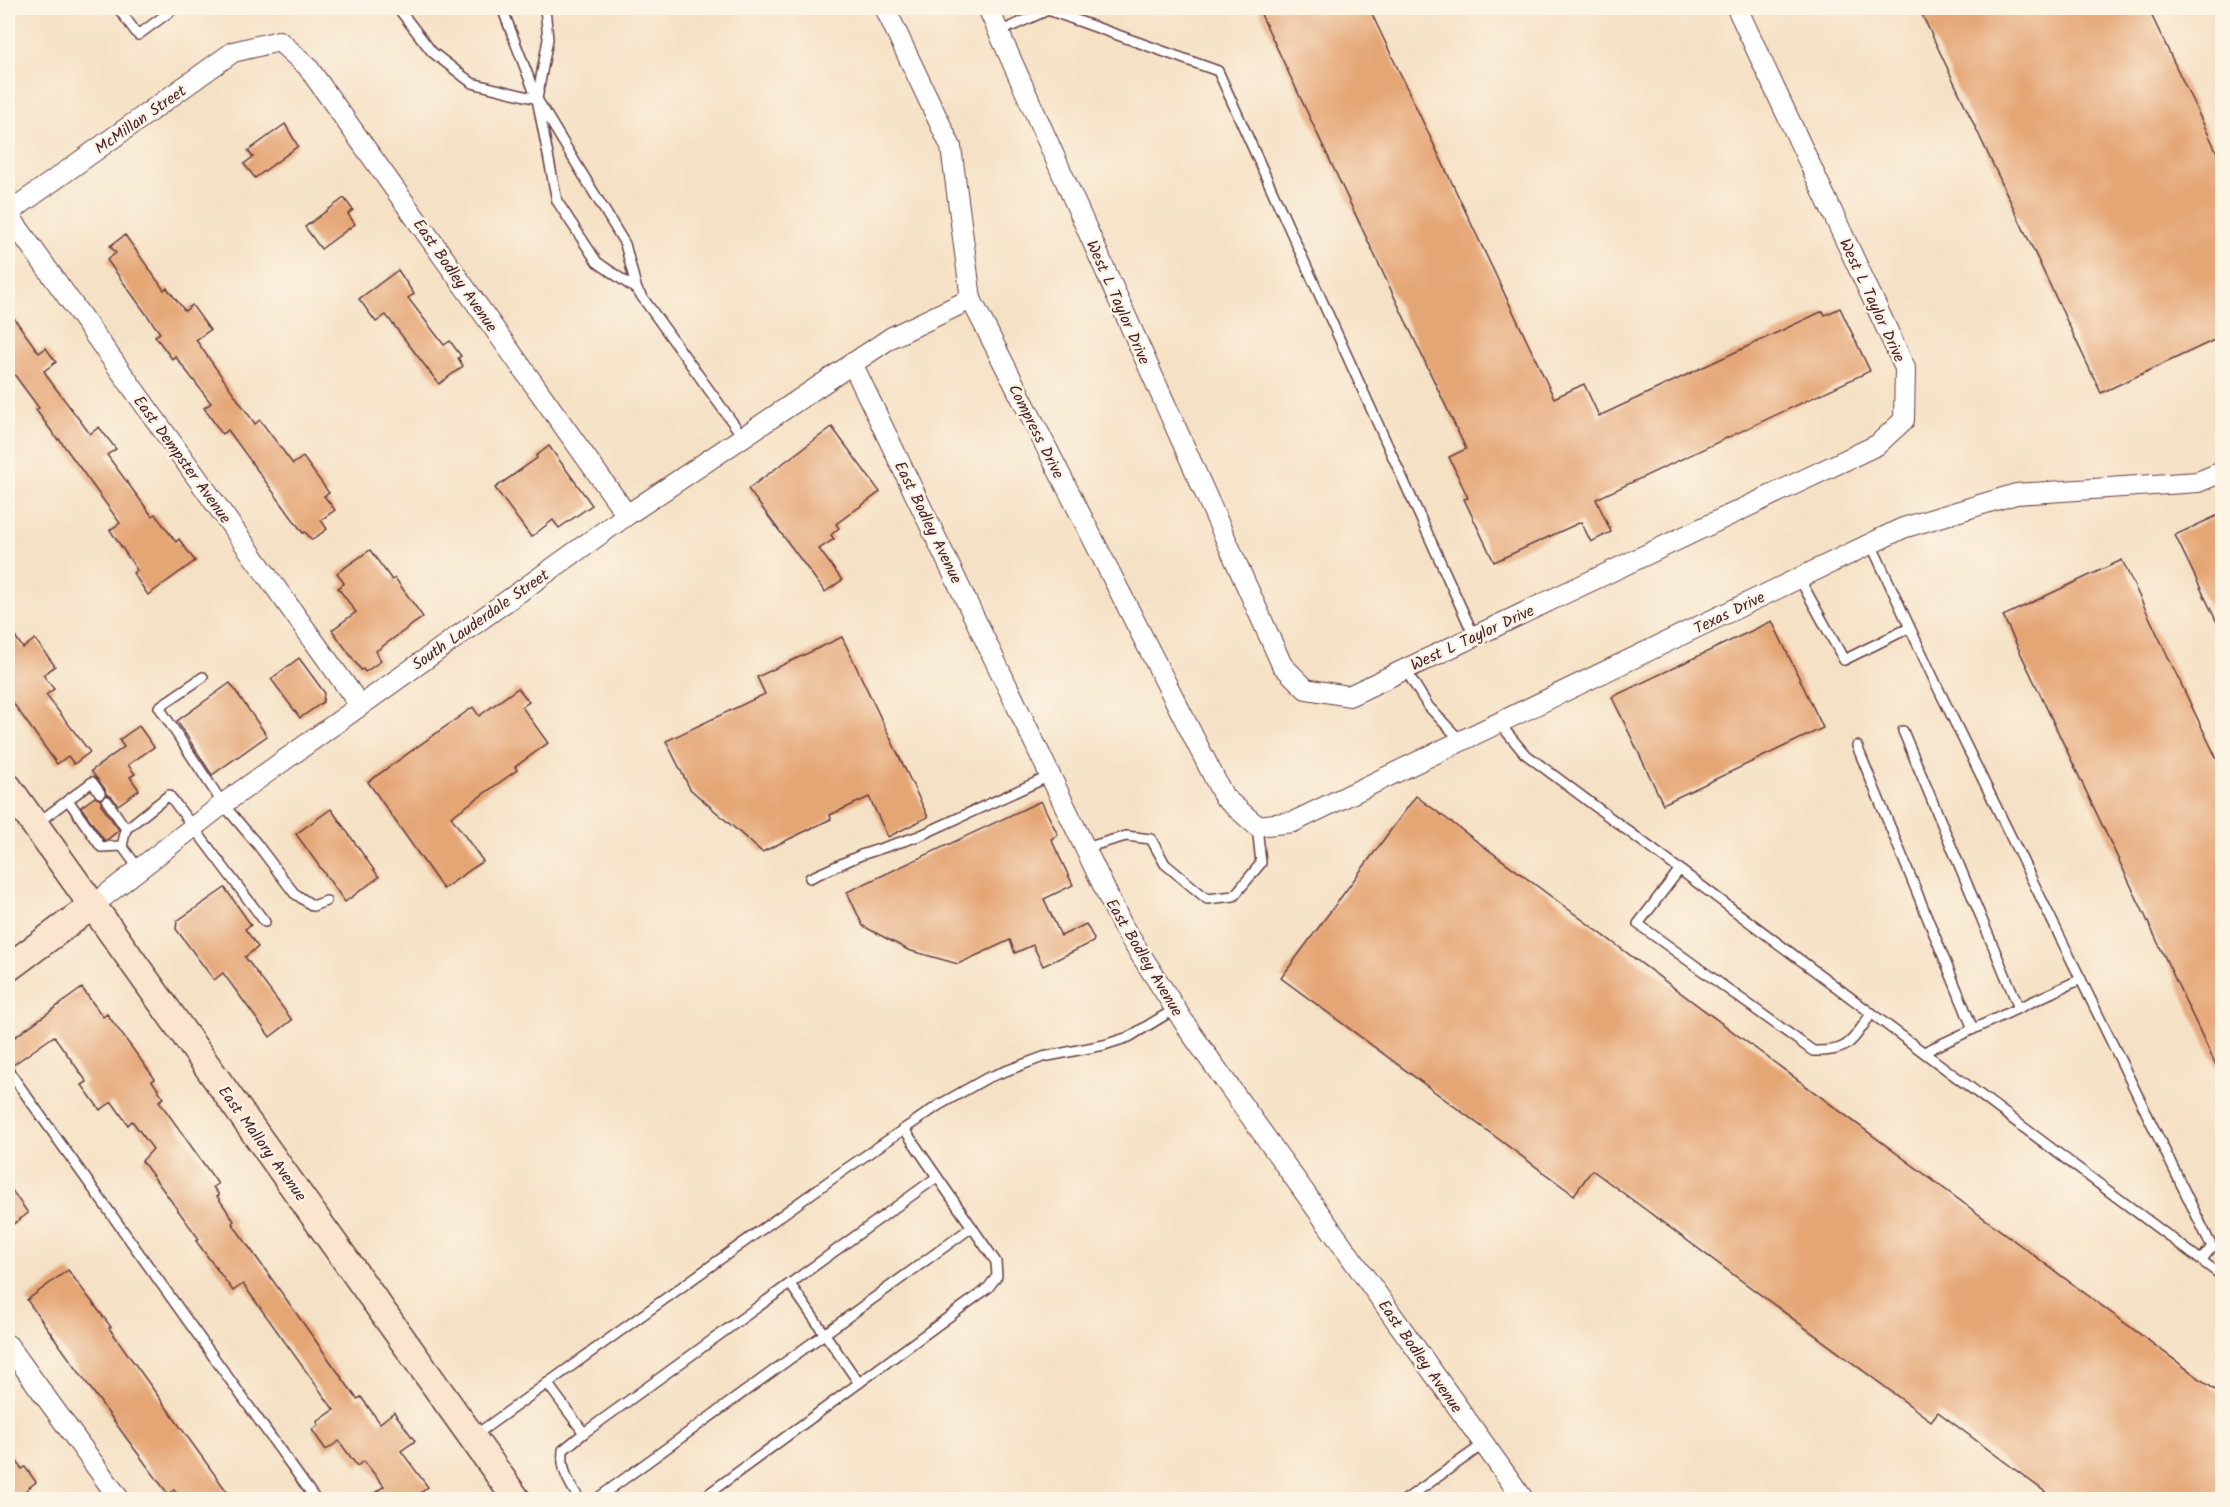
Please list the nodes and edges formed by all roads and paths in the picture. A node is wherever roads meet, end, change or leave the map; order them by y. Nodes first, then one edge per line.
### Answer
1 (118, 8) edge
2 (175, 8) edge
3 (398, 8) edge
4 (502, 8) edge
5 (545, 8) edge
6 (885, 8) edge
7 (988, 8) edge
8 (1737, 8) edge
9 (999, 32) junction
10 (279, 41) joint
11 (537, 99) junction
12 (8, 213) edge
13 (637, 290) junction
14 (970, 299) junction
15 (852, 363) junction
16 (743, 437) junction
17 (2223, 472) edge
18 (627, 515) junction
19 (1871, 544) junction
20 (1799, 578) junction
21 (1909, 628) junction
22 (1474, 636) junction
23 (1405, 669) junction
24 (203, 677) dead end
25 (359, 704) junction
26 (1500, 723) junction
27 (1903, 731) dead end
28 (1462, 742) junction
29 (1857, 746) dead end
30 (1050, 776) junction
31 (8, 787) edge
32 (68, 800) junction
33 (223, 804) junction
34 (35, 825) junction
35 (1257, 826) junction
36 (193, 827) junction
37 (126, 829) junction
38 (122, 846) junction
39 (1085, 848) junction
40 (139, 869) junction
41 (1680, 869) junction
42 (810, 878) dead end
43 (326, 901) dead end
44 (93, 905) junction
45 (265, 922) dead end
46 (8, 968) edge
47 (2080, 980) junction
48 (2019, 1008) junction
49 (1175, 1009) junction
50 (1872, 1013) junction
51 (1973, 1029) junction
52 (1924, 1052) junction
53 (8, 1070) edge
54 (904, 1129) junction
55 (937, 1177) junction
56 (972, 1227) junction
57 (2201, 1260) junction
58 (2223, 1276) edge
59 (790, 1284) junction
60 (825, 1334) junction
61 (8, 1345) edge
62 (548, 1383) junction
63 (859, 1383) junction
64 (584, 1433) junction
65 (473, 1437) junction
66 (1484, 1444) junction
67 (120, 1500) edge
68 (316, 1500) edge
69 (517, 1500) edge
70 (580, 1500) edge
71 (595, 1500) edge
72 (700, 1500) edge
73 (1405, 1500) edge
74 (1524, 1500) edge

1 - 2 lane
3 - 11 lane
4 - 11 lane
5 - 11 lane
6 - 14 street, Compress Drive
7 - 9 street, West L Taylor Drive
8 - 22 street, West L Taylor Drive
9 - 22 lane
9 - 23 street, West L Taylor Drive
10 - 12 street, McMillan Street
10 - 18 street, East Bodley Avenue
11 - 13 lane
11 - 13 lane
12 - 25 street, East Dempster Avenue
13 - 16 lane
14 - 15 street, South Lauderdale Street
14 - 35 street, Compress Drive
15 - 16 street, South Lauderdale Street
15 - 30 street, East Bodley Avenue
16 - 18 street, South Lauderdale Street
17 - 19 street, Texas Drive
18 - 25 street, South Lauderdale Street
19 - 20 street, Texas Drive
19 - 21 lane
20 - 21 lane
20 - 26 street, Texas Drive
21 - 47 lane
22 - 23 street, West L Taylor Drive
23 - 28 lane
24 - 33 lane
25 - 33 street, South Lauderdale Street
26 - 28 street, Texas Drive
26 - 41 lane
27 - 48 lane
28 - 35 street, Texas Drive
29 - 51 lane
30 - 39 street, East Bodley Avenue
30 - 42 lane
31 - 34 main road, East Mallory Avenue
32 - 34 lane
32 - 37 lane
32 - 38 lane
33 - 36 street, South Lauderdale Street
33 - 43 lane
34 - 44 main road, East Mallory Avenue
35 - 39 lane
36 - 37 lane
36 - 40 street, South Lauderdale Street
36 - 45 lane
37 - 38 lane
38 - 40 lane
39 - 49 street, East Bodley Avenue
40 - 44 street, South Lauderdale Street
41 - 50 lane
41 - 50 lane
44 - 46 main road, South Lauderdale Street
44 - 65 main road, East Mallory Avenue
47 - 48 lane
47 - 57 lane
48 - 51 lane
49 - 54 lane
49 - 66 street, East Bodley Avenue
50 - 52 lane
51 - 52 lane
52 - 57 lane
53 - 68 lane
54 - 55 lane
54 - 62 lane
55 - 56 lane
55 - 59 lane
56 - 60 lane
56 - 63 lane
57 - 58 lane
59 - 60 lane
59 - 64 lane
60 - 63 lane
60 - 71 lane
61 - 67 street
62 - 64 lane
62 - 65 lane
63 - 72 lane
64 - 70 lane
65 - 69 main road, East Mallory Avenue
66 - 73 lane
66 - 74 street, East Bodley Avenue

